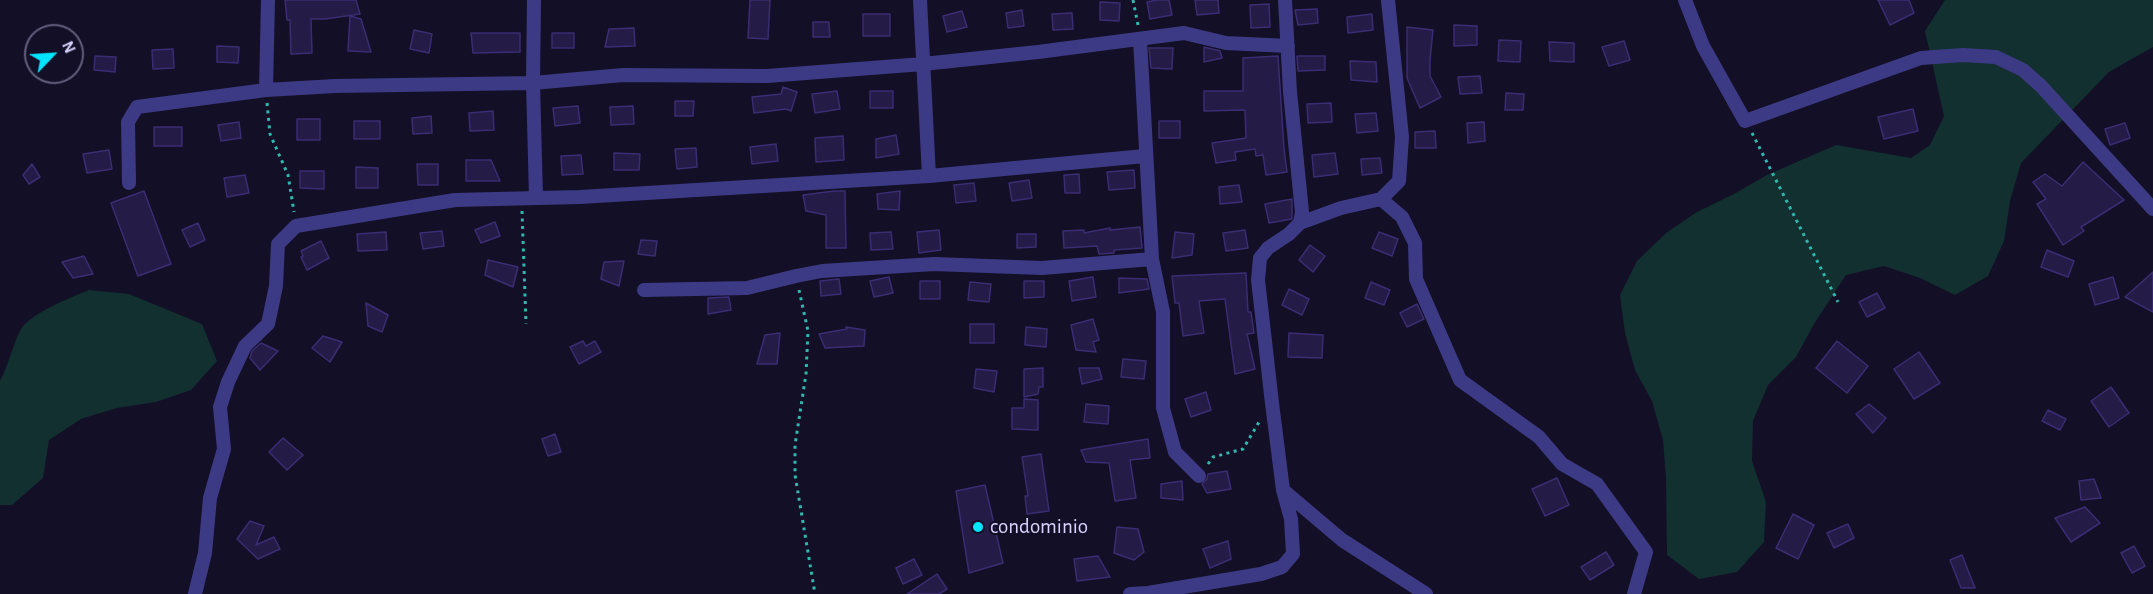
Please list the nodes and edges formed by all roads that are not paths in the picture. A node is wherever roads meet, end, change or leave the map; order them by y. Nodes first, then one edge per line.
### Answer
1 (268, 0) edge
2 (534, 0) edge
3 (920, 0) edge
4 (1285, 0) edge
5 (1388, 0) edge
6 (1685, 0) edge
7 (1140, 39) junction
8 (1288, 46) junction
9 (923, 64) junction
10 (533, 83) junction
11 (266, 90) junction
12 (1145, 156) junction
13 (929, 176) junction
14 (129, 183) dead end
15 (536, 197) junction
16 (1381, 199) junction
17 (2153, 209) edge
18 (1300, 223) junction
19 (1152, 259) junction
20 (644, 290) dead end
21 (1198, 476) road end
22 (1283, 490) junction
23 (195, 594) edge
24 (1130, 594) edge
25 (1426, 594) edge
26 (1634, 594) edge

1 - 11 street
2 - 10 street
3 - 9 street
4 - 8 street
5 - 16 street
6 - 17 street
7 - 8 street
7 - 9 street
7 - 12 street
8 - 18 street
9 - 10 street
9 - 13 street
10 - 11 street
10 - 15 street
11 - 14 street
12 - 13 street
12 - 19 street
13 - 15 street
15 - 23 street
16 - 18 street
16 - 26 street
18 - 22 street
19 - 20 street
19 - 21 street
22 - 24 street
22 - 25 street

